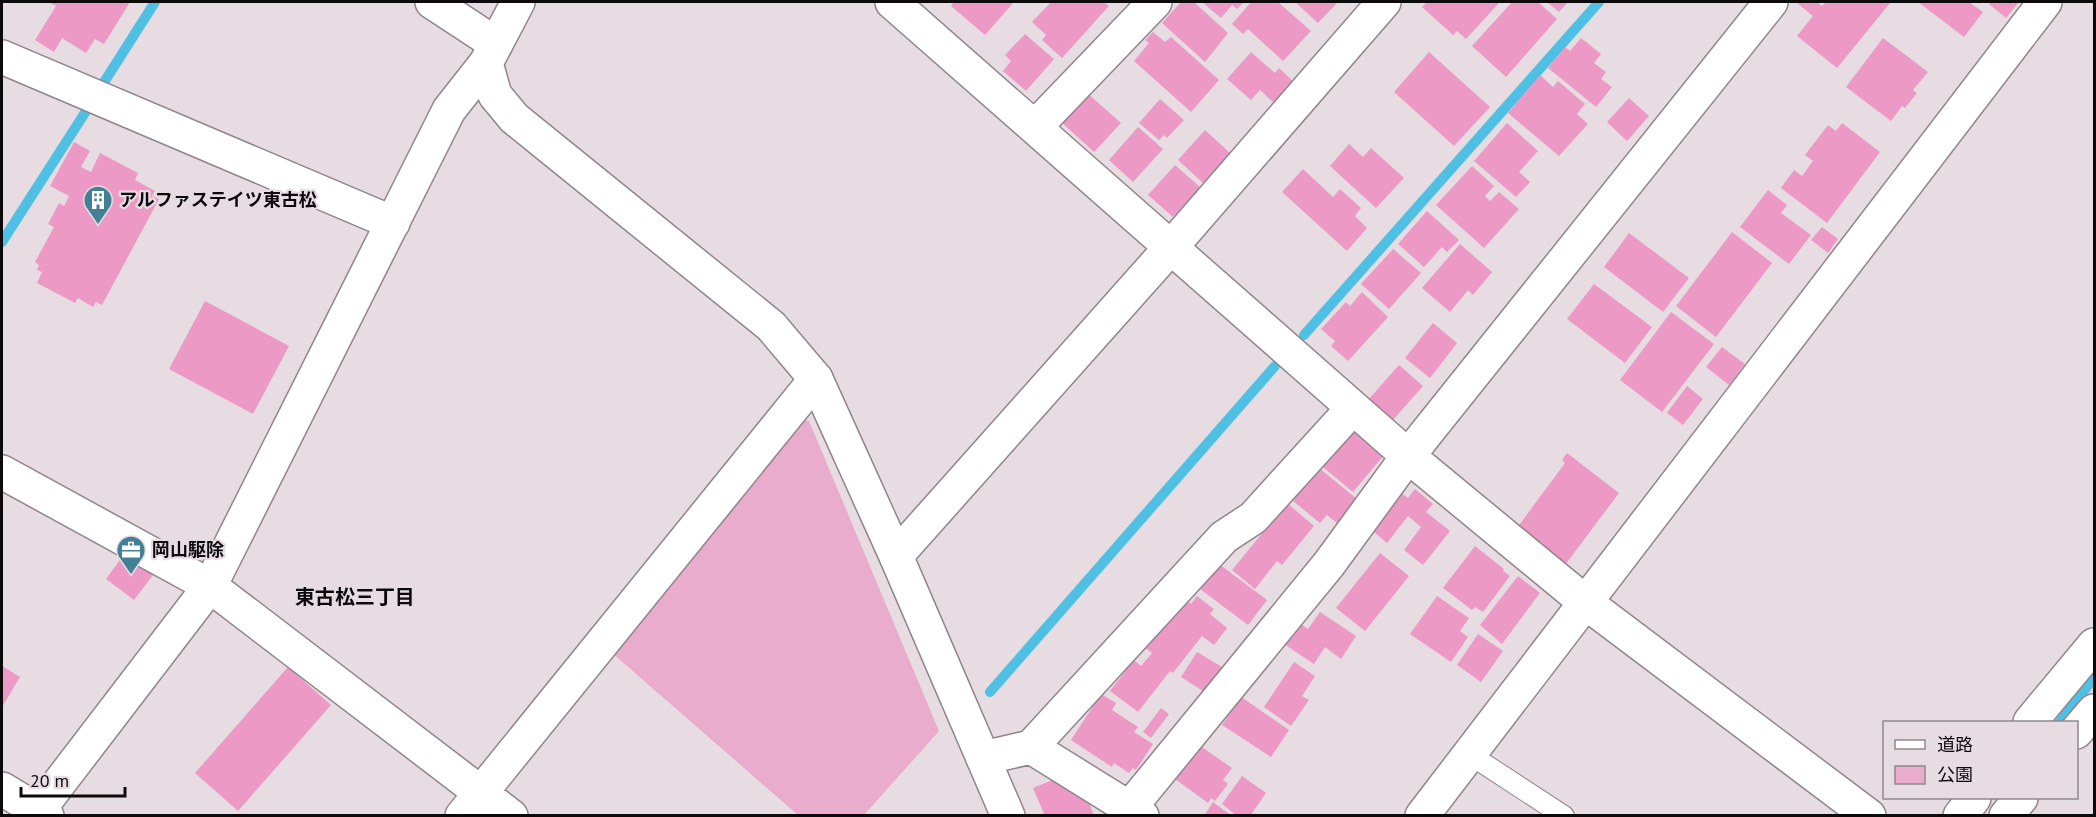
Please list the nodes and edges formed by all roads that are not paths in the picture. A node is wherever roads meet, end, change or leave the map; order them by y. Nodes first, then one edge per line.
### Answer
1 (432, 2) edge
2 (518, 2) edge
3 (892, 2) edge
4 (1155, 2) edge
5 (1384, 2) edge
6 (1772, 2) edge
7 (2045, 2) edge
8 (491, 54) junction
9 (2, 57) edge
10 (1035, 127) junction
11 (393, 223) junction
12 (1172, 246) junction
13 (816, 380) junction
14 (1353, 408) junction
15 (1408, 456) junction
16 (2, 472) edge
17 (896, 556) junction
18 (210, 586) junction
19 (1585, 602) junction
20 (2094, 645) edge
21 (2094, 711) edge
22 (2032, 721) edge
23 (2078, 730) edge
24 (1031, 747) junction
25 (1469, 754) junction
26 (983, 758) junction
27 (2, 789) edge
28 (1973, 799) edge
29 (2020, 799) edge
30 (472, 804) edge
31 (1131, 813) edge
32 (39, 814) edge
33 (511, 816) edge
34 (1008, 816) edge
35 (1422, 816) edge
36 (1564, 816) edge
37 (1869, 816) edge
38 (1960, 816) edge
39 (2006, 816) edge

1 - 8 street
2 - 8 street
3 - 10 street
4 - 10 street
5 - 12 street
6 - 15 street
7 - 19 street
8 - 11 street
8 - 13 street
9 - 11 street
10 - 12 street
11 - 18 street
12 - 14 street
12 - 17 street
13 - 17 street
13 - 30 street
14 - 15 street
14 - 24 street
15 - 19 street
15 - 31 street
16 - 18 street
17 - 26 street
18 - 30 street
18 - 32 street
19 - 25 street
19 - 37 street
20 - 22 street
21 - 23 street
24 - 26 street
24 - 31 street
25 - 35 street
25 - 36 lane
26 - 34 street
27 - 32 street
28 - 38 street
29 - 39 street
30 - 33 street

